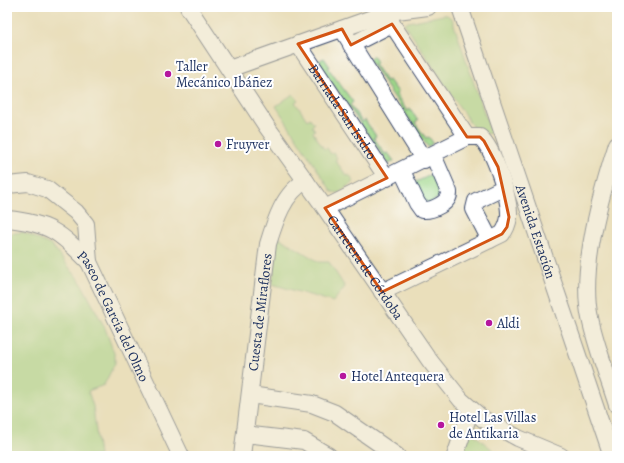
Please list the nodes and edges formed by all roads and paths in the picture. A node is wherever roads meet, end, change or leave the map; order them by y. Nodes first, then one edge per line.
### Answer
1 (188, 7) edge
2 (428, 7) edge
3 (460, 7) edge
4 (391, 18) junction
5 (342, 29) junction
6 (298, 44) junction
7 (351, 45) junction
8 (229, 69) junction
9 (467, 137) junction
10 (617, 144) edge
11 (429, 158) junction
12 (402, 171) junction
13 (387, 178) junction
14 (306, 181) junction
15 (7, 185) edge
16 (503, 188) junction
17 (325, 208) junction
18 (7, 218) edge
19 (490, 240) junction
20 (89, 262) junction
21 (382, 292) junction
22 (250, 395) junction
23 (617, 405) edge
24 (471, 409) junction
25 (245, 434) junction
26 (181, 456) edge
27 (242, 456) edge
28 (329, 456) edge
29 (397, 456) edge
30 (455, 456) edge
31 (560, 456) edge
32 (612, 456) edge

1 - 8 street, Carretera de Córdoba
2 - 4 street
3 - 32 street, Avenida Estación
4 - 5 street
4 - 7 street
4 - 9 street
5 - 6 street
5 - 7 street
6 - 8 street
6 - 13 street, Barriada San Isidro
7 - 11 street
8 - 14 street, Carretera de Córdoba
9 - 11 street
9 - 16 street
10 - 23 street
11 - 12 street
11 - 12 street
12 - 13 street
13 - 17 street
14 - 17 street, Carretera de Córdoba
14 - 22 street, Cuesta de Miraflores
15 - 20 street
16 - 19 street
16 - 19 street
17 - 21 street, Carretera de Córdoba
18 - 20 street, Paseo de García del Olmo
19 - 21 street
20 - 26 street, Paseo de García del Olmo
21 - 24 street, Carretera de Córdoba
22 - 25 street, Cuesta de Miraflores
22 - 29 street
24 - 30 street
24 - 31 street, Carretera de Córdoba
25 - 27 street, Cuesta de Miraflores
25 - 28 street

